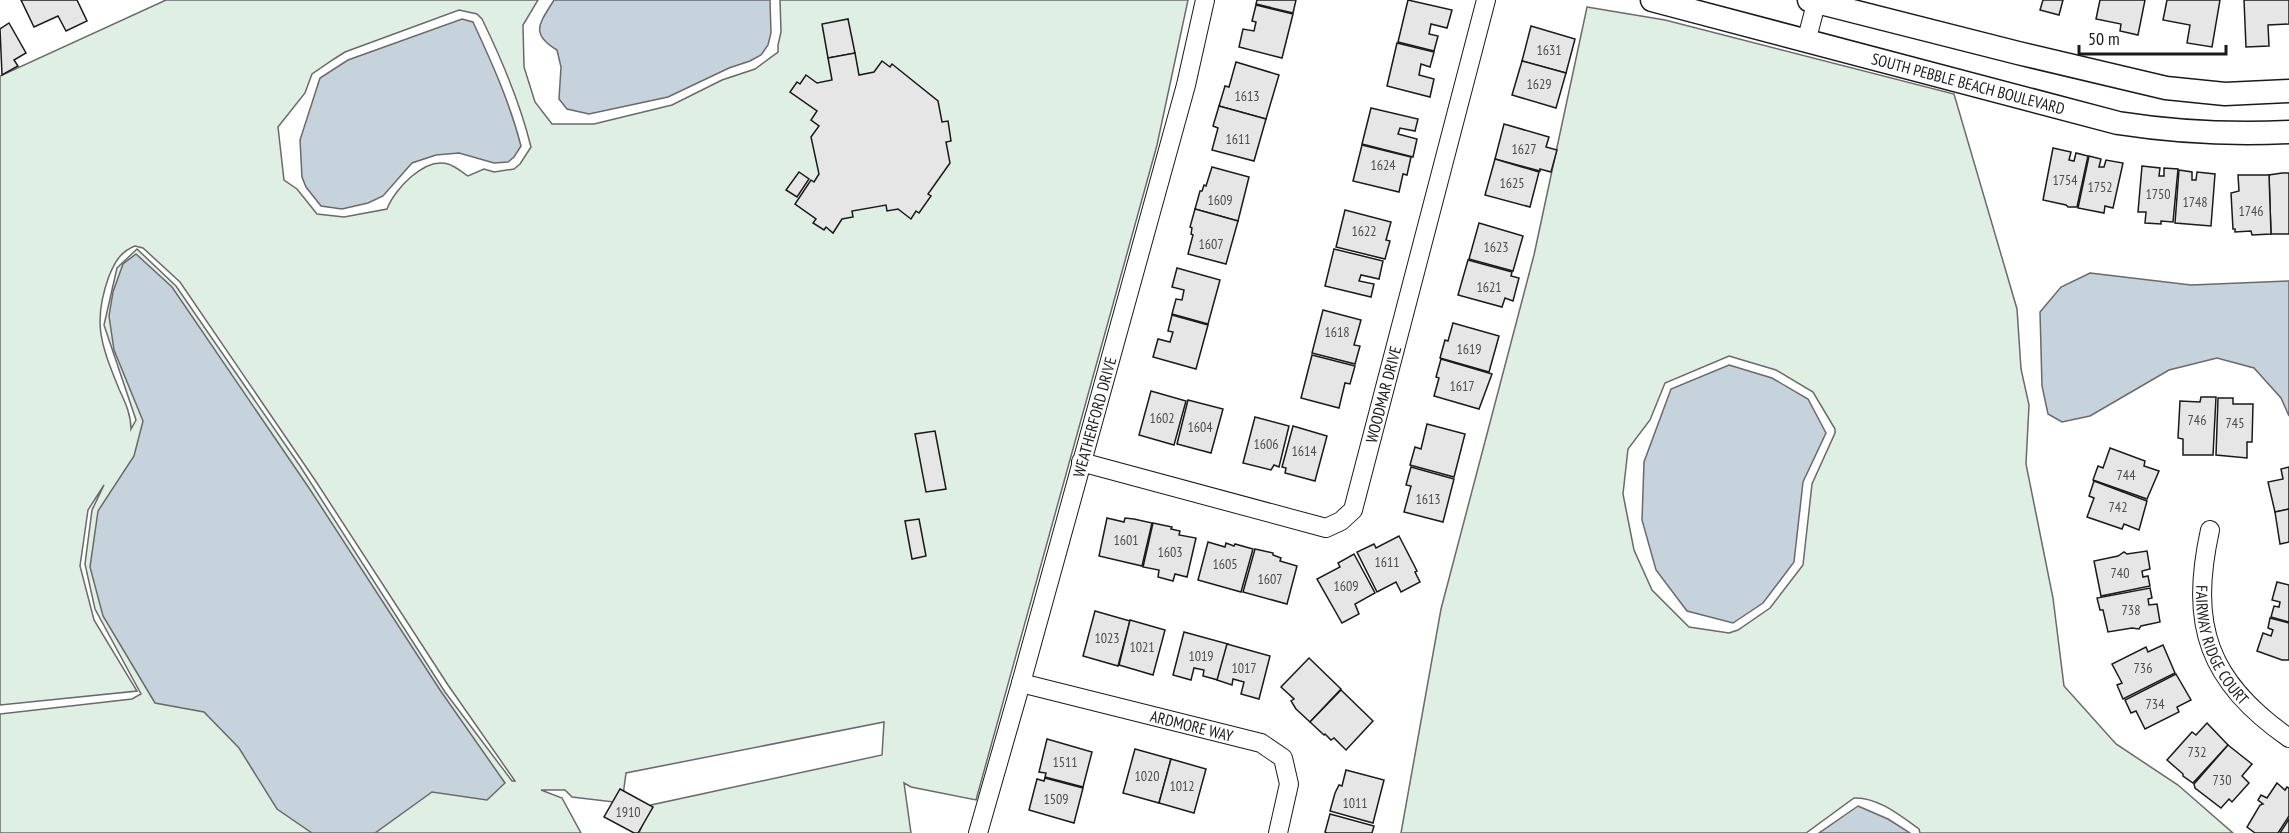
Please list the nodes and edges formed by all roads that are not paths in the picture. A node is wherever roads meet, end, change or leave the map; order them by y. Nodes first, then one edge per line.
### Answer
1 (1205, 0) edge
2 (1486, 0) edge
3 (1652, 0) edge
4 (1814, 1) edge
5 (1806, 42) junction
6 (2289, 91) edge
7 (2289, 132) edge
8 (1081, 462) junction
9 (2210, 530) dead end
10 (1021, 683) junction
11 (2289, 738) edge
12 (978, 833) edge
13 (1278, 833) edge

1 - 8 street, WEATHERFORD DRIVE
2 - 8 street, WOODMAR DRIVE
3 - 5 street, SOUTH PEBBLE BEACH BOULEVARD
4 - 5 street
4 - 6 street
5 - 7 street, SOUTH PEBBLE BEACH BOULEVARD
8 - 10 street, WEATHERFORD DRIVE
9 - 11 street, FAIRWAY RIDGE COURT
10 - 12 street, WEATHERFORD DRIVE
10 - 13 street, ARDMORE WAY

